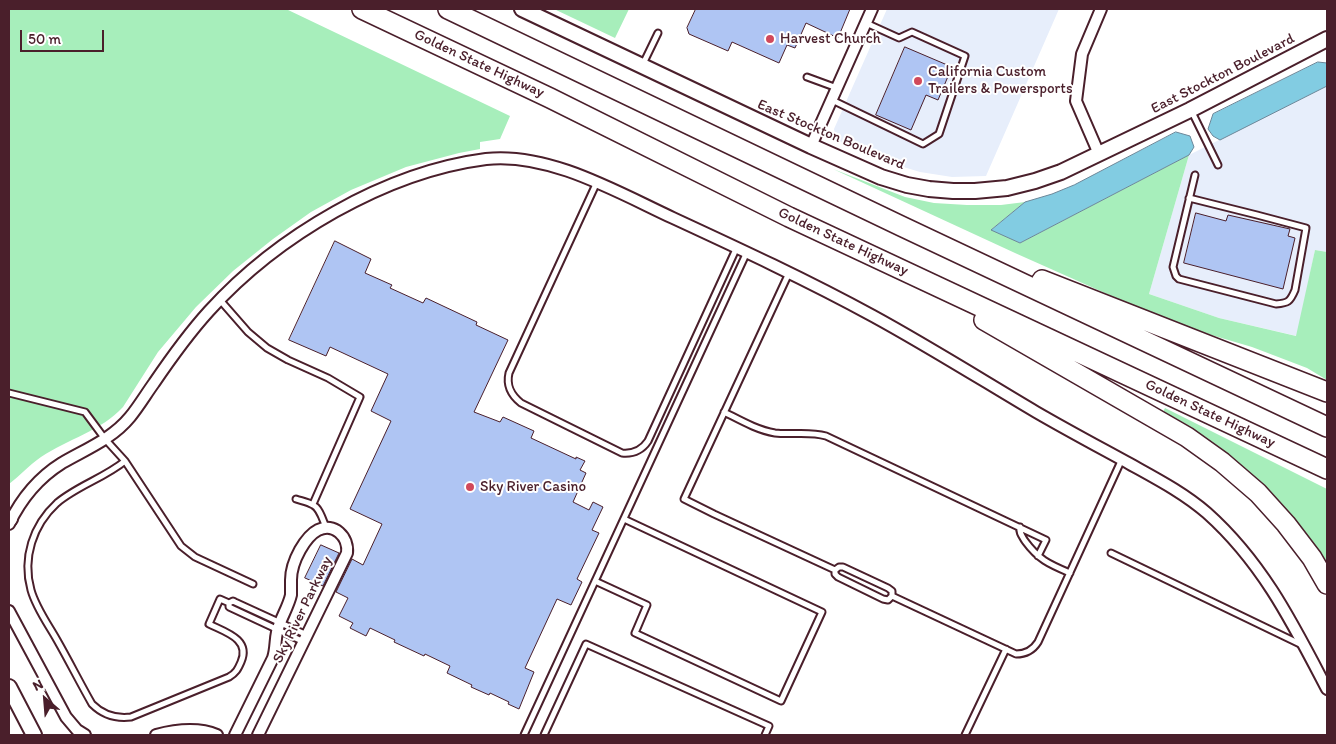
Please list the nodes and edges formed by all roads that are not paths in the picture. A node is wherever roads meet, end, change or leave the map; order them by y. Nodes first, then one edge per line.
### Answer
1 (362, 9) edge
2 (448, 9) edge
3 (522, 9) edge
4 (872, 9) edge
5 (1101, 9) edge
6 (866, 23) junction
7 (658, 33) dead end
8 (1327, 38) edge
9 (642, 66) junction
10 (807, 76) dead end
11 (836, 88) junction
12 (831, 100) junction
13 (1190, 110) junction
14 (811, 146) junction
15 (1099, 154) junction
16 (1218, 165) dead end
17 (1195, 175) dead end
18 (597, 182) junction
19 (1189, 198) junction
20 (901, 226) junction
21 (737, 247) junction
22 (747, 252) junction
23 (789, 272) junction
24 (955, 294) junction
25 (220, 300) junction
26 (1327, 392) edge
27 (9, 393) edge
28 (724, 412) junction
29 (1327, 427) edge
30 (105, 439) junction
31 (1122, 460) junction
32 (125, 462) junction
33 (1327, 469) edge
34 (296, 499) dead end
35 (313, 504) junction
36 (624, 519) junction
37 (9, 521) edge
38 (1020, 527) junction
39 (326, 528) junction
40 (1111, 553) dead end
41 (1038, 556) junction
42 (835, 570) junction
43 (1070, 573) junction
44 (595, 581) junction
45 (253, 584) dead end
46 (1327, 584) edge
47 (892, 596) junction
48 (9, 611) edge
49 (279, 626) junction
50 (306, 639) junction
51 (1305, 646) junction
52 (1006, 649) junction
53 (9, 687) edge
54 (1327, 689) edge
55 (34, 735) edge
56 (85, 735) edge
57 (156, 735) edge
58 (216, 735) edge
59 (235, 735) edge
60 (258, 735) edge
61 (524, 735) edge
62 (544, 735) edge
63 (765, 735) edge
64 (966, 735) edge

1 - 24 highway, Golden State Highway
2 - 20 highway
3 - 9 main road, East Stockton Boulevard
4 - 6 street
5 - 15 street
6 - 11 street
6 - 12 lane
7 - 9 lane
8 - 13 main road, East Stockton Boulevard
9 - 14 main road, East Stockton Boulevard
10 - 11 lane
11 - 12 street
12 - 14 street
13 - 15 main road, East Stockton Boulevard
13 - 16 lane
14 - 15 main road, East Stockton Boulevard
17 - 19 lane
18 - 21 street
18 - 21 lane
18 - 25 street
19 - 19 lane
20 - 26 highway
20 - 29 highway
21 - 22 street
22 - 23 street
22 - 36 lane
23 - 28 lane
23 - 31 street
24 - 33 highway, Golden State Highway
24 - 46 highway
25 - 30 street
25 - 35 lane
27 - 30 lane
28 - 38 lane
28 - 42 lane
30 - 32 lane
30 - 37 street
31 - 43 lane
31 - 51 street
32 - 45 lane
32 - 49 lane
34 - 35 lane
35 - 39 lane
36 - 44 lane
36 - 44 lane
38 - 41 lane
38 - 41 lane
39 - 49 street, Sky River Parkway
39 - 50 street, Sky River Parkway
40 - 51 lane
41 - 43 lane
42 - 47 lane
42 - 47 lane
43 - 52 lane
44 - 61 lane
47 - 52 lane
48 - 56 street
49 - 50 lane
49 - 59 street, Sky River Parkway
50 - 60 street, Sky River Parkway
51 - 54 street
52 - 64 lane
53 - 55 main road
57 - 58 street
62 - 63 lane

